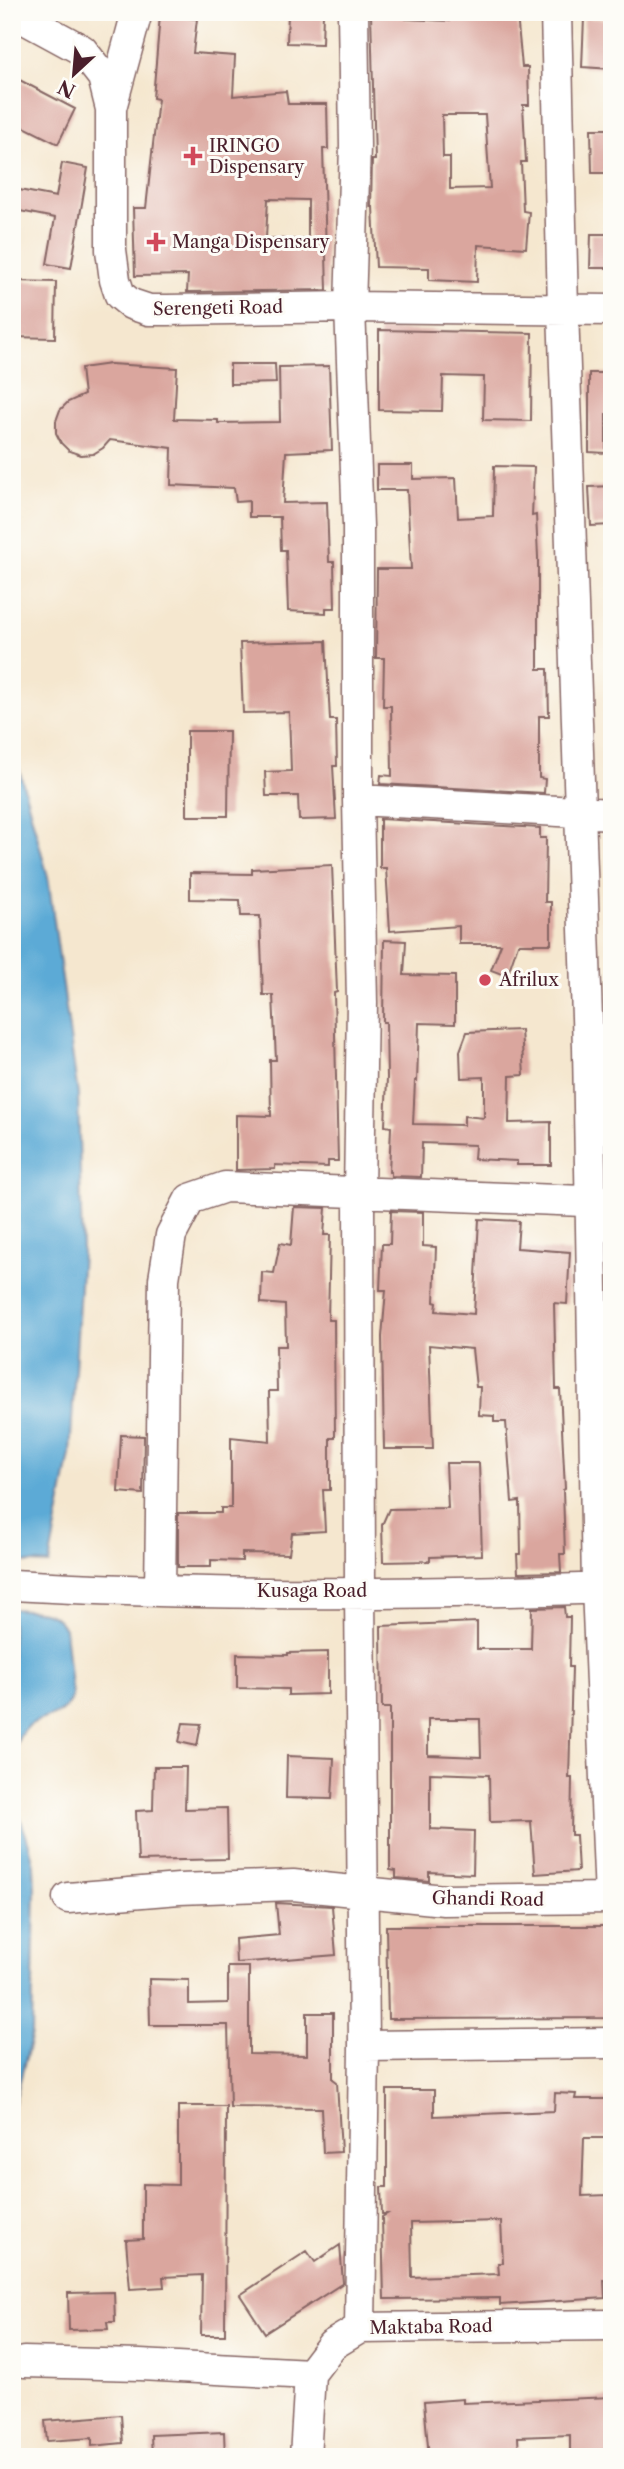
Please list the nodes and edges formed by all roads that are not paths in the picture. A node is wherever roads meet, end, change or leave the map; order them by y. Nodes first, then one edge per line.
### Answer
1 (12, 12) edge
2 (137, 12) edge
3 (353, 12) edge
4 (556, 12) edge
5 (111, 109) junction
6 (350, 307) junction
7 (562, 309) junction
8 (612, 310) edge
9 (358, 800) junction
10 (580, 812) junction
11 (612, 814) edge
12 (359, 1192) junction
13 (602, 1202) edge
14 (12, 1585) edge
15 (604, 1588) edge
16 (160, 1591) junction
17 (360, 1592) junction
18 (364, 1893) junction
19 (68, 1898) dead end
20 (611, 1898) edge
21 (612, 2043) edge
22 (364, 2046) junction
23 (612, 2325) edge
24 (360, 2328) junction
25 (23, 2362) dead end
26 (310, 2374) junction
27 (305, 2457) edge

1 - 5 street, Serengeti Road
2 - 5 street
3 - 6 street
4 - 7 street
5 - 6 street, Serengeti Road
6 - 7 street, Serengeti Road
6 - 9 street
7 - 8 street, Serengeti Road
7 - 10 street
9 - 10 street
9 - 12 street
10 - 11 street
10 - 13 street
12 - 13 street
12 - 16 street
12 - 17 street
13 - 15 street
14 - 16 street, Kusaga Road
15 - 17 street, Kusaga Road
15 - 20 street
16 - 17 street, Kusaga Road
17 - 18 street
18 - 19 street, Ghandi Road
18 - 20 street, Ghandi Road
18 - 22 street
21 - 22 street
22 - 24 street
23 - 24 street, Maktaba Road
24 - 26 street, Maktaba Road
25 - 26 street
26 - 27 street

